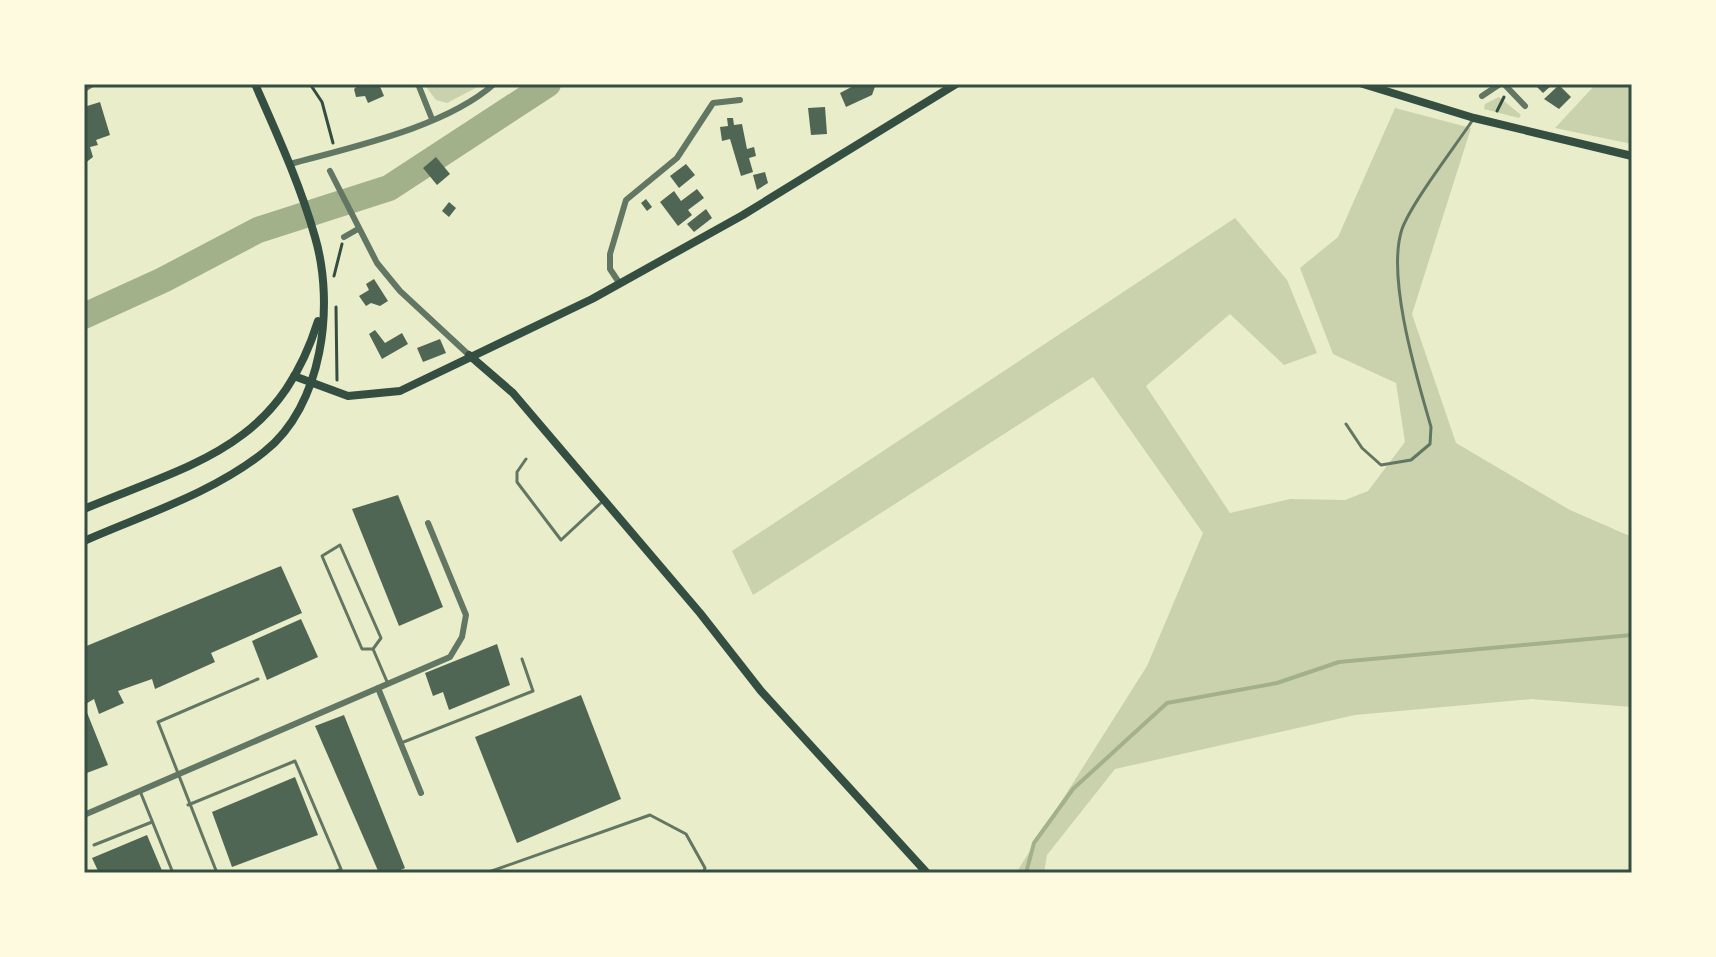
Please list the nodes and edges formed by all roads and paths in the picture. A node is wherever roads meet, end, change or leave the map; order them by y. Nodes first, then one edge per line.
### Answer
1 (95, 84) edge
2 (255, 84) edge
3 (310, 84) edge
4 (418, 84) edge
5 (494, 84) edge
6 (956, 84) edge
7 (1363, 84) edge
8 (1503, 84) edge
9 (84, 91) edge
10 (1482, 96) dead end
11 (740, 100) dead end
12 (1525, 106) dead end
13 (1474, 118) junction
14 (432, 119) junction
15 (1494, 123) junction
16 (336, 151) junction
17 (1632, 156) edge
18 (290, 164) junction
19 (330, 171) dead end
20 (358, 229) junction
21 (344, 237) joint
22 (620, 284) junction
23 (335, 289) dead end
24 (335, 303) dead end
25 (322, 306) junction
26 (469, 355) junction
27 (294, 376) junction
28 (311, 385) junction
29 (336, 392) junction
30 (1346, 424) dead end
31 (526, 459) dead end
32 (604, 500) junction
33 (84, 509) edge
34 (428, 523) dead end
35 (84, 541) edge
36 (373, 649) junction
37 (522, 659) dead end
38 (258, 679) dead end
39 (388, 684) junction
40 (378, 688) junction
41 (401, 743) junction
42 (176, 776) junction
43 (140, 791) junction
44 (421, 793) dead end
45 (188, 805) junction
46 (84, 815) edge
47 (152, 822) junction
48 (94, 845) dead end
49 (173, 873) edge
50 (217, 873) edge
51 (332, 873) edge
52 (486, 873) edge
53 (703, 873) edge
54 (927, 873) edge

1 - 9 lane
2 - 18 main road
3 - 16 path
4 - 14 street
5 - 14 street
6 - 22 main road
7 - 13 main road
8 - 10 street
8 - 12 street
8 - 15 path
11 - 22 street
13 - 15 main road
13 - 30 lane
14 - 16 street
15 - 17 main road
16 - 18 street
18 - 25 main road
19 - 20 street
20 - 21 street
20 - 26 street
21 - 23 path
22 - 26 main road
24 - 29 path
25 - 27 main road
25 - 28 main road
26 - 29 main road
26 - 32 main road
27 - 28 main road
27 - 33 main road
28 - 29 main road
28 - 35 main road
31 - 32 lane
32 - 54 main road
34 - 39 street
36 - 36 lane
36 - 39 lane
37 - 41 lane
38 - 42 lane
39 - 40 street
40 - 41 street
40 - 42 street
41 - 44 street
42 - 43 street
42 - 45 lane
43 - 46 street
43 - 47 lane
45 - 50 lane
45 - 51 lane
47 - 48 lane
47 - 49 lane
52 - 53 lane

